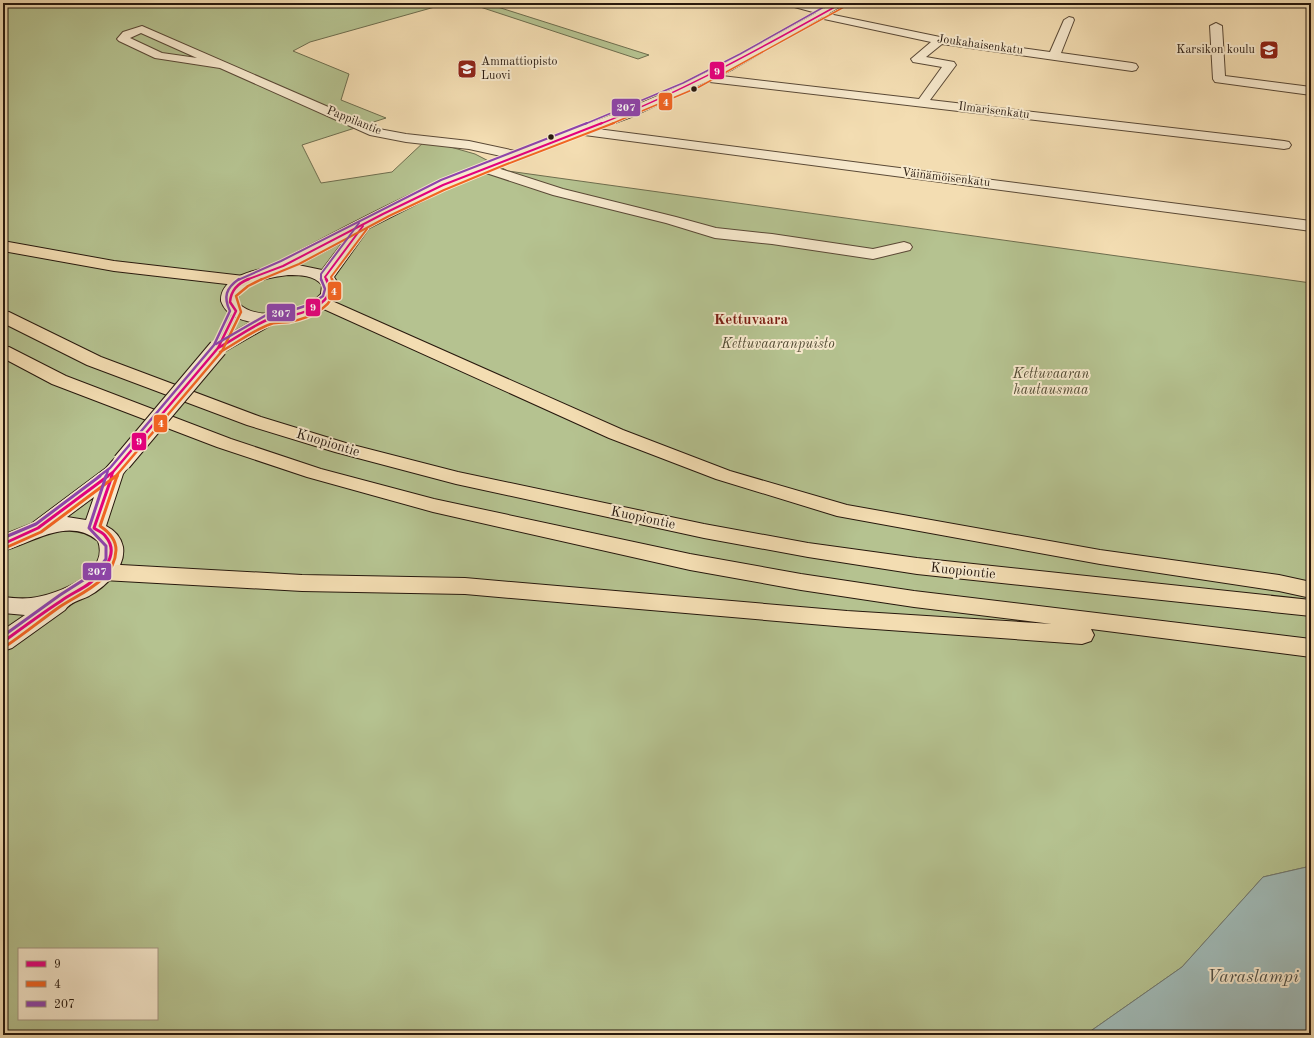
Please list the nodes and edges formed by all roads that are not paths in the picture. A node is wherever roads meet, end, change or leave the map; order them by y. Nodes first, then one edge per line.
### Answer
1 (791, 3) edge
2 (842, 3) edge
3 (827, 14) junction
4 (1069, 20) dead end
5 (1216, 26) dead end
6 (940, 40) junction
7 (1054, 56) junction
8 (224, 65) junction
9 (1132, 67) dead end
10 (705, 78) junction
11 (1311, 91) edge
12 (922, 103) junction
13 (582, 131) junction
14 (1284, 145) dead end
15 (515, 156) junction
16 (485, 168) junction
17 (365, 224) junction
18 (1311, 226) edge
19 (3, 246) edge
20 (904, 247) dead end
21 (272, 272) junction
22 (325, 277) junction
23 (244, 281) junction
24 (323, 302) junction
25 (236, 311) junction
26 (3, 316) edge
27 (271, 318) junction
28 (218, 348) junction
29 (3, 351) edge
30 (117, 467) junction
31 (38, 528) junction
32 (94, 528) junction
33 (3, 544) edge
34 (103, 572) junction
35 (1311, 590) edge
36 (66, 598) junction
37 (3, 605) edge
38 (1311, 608) edge
39 (3, 642) edge
40 (1311, 649) edge

1 - 3 street, Joukahaisenkatu
2 - 3 street
3 - 6 street, Joukahaisenkatu
3 - 10 street
4 - 7 street
5 - 11 street
6 - 7 street, Joukahaisenkatu
6 - 12 street
7 - 9 street, Joukahaisenkatu
8 - 8 street, Pappilantie
8 - 15 street, Pappilantie
10 - 12 street, Ilmarisenkatu
10 - 13 street
12 - 14 street, Ilmarisenkatu
13 - 15 street
13 - 18 street, Väinämöisenkatu
15 - 16 street
16 - 17 street
16 - 20 street
17 - 21 street
17 - 22 street
19 - 23 highway
21 - 22 street
21 - 23 street
22 - 24 street
23 - 25 street
24 - 27 street
24 - 35 highway
25 - 27 street
25 - 28 street
26 - 38 highway, Kuopiontie
27 - 28 street
28 - 30 street, bridge
29 - 40 highway
30 - 31 street
30 - 32 street
31 - 32 street
31 - 33 street
32 - 34 street
34 - 36 street
34 - 40 highway
36 - 37 street
36 - 39 street

